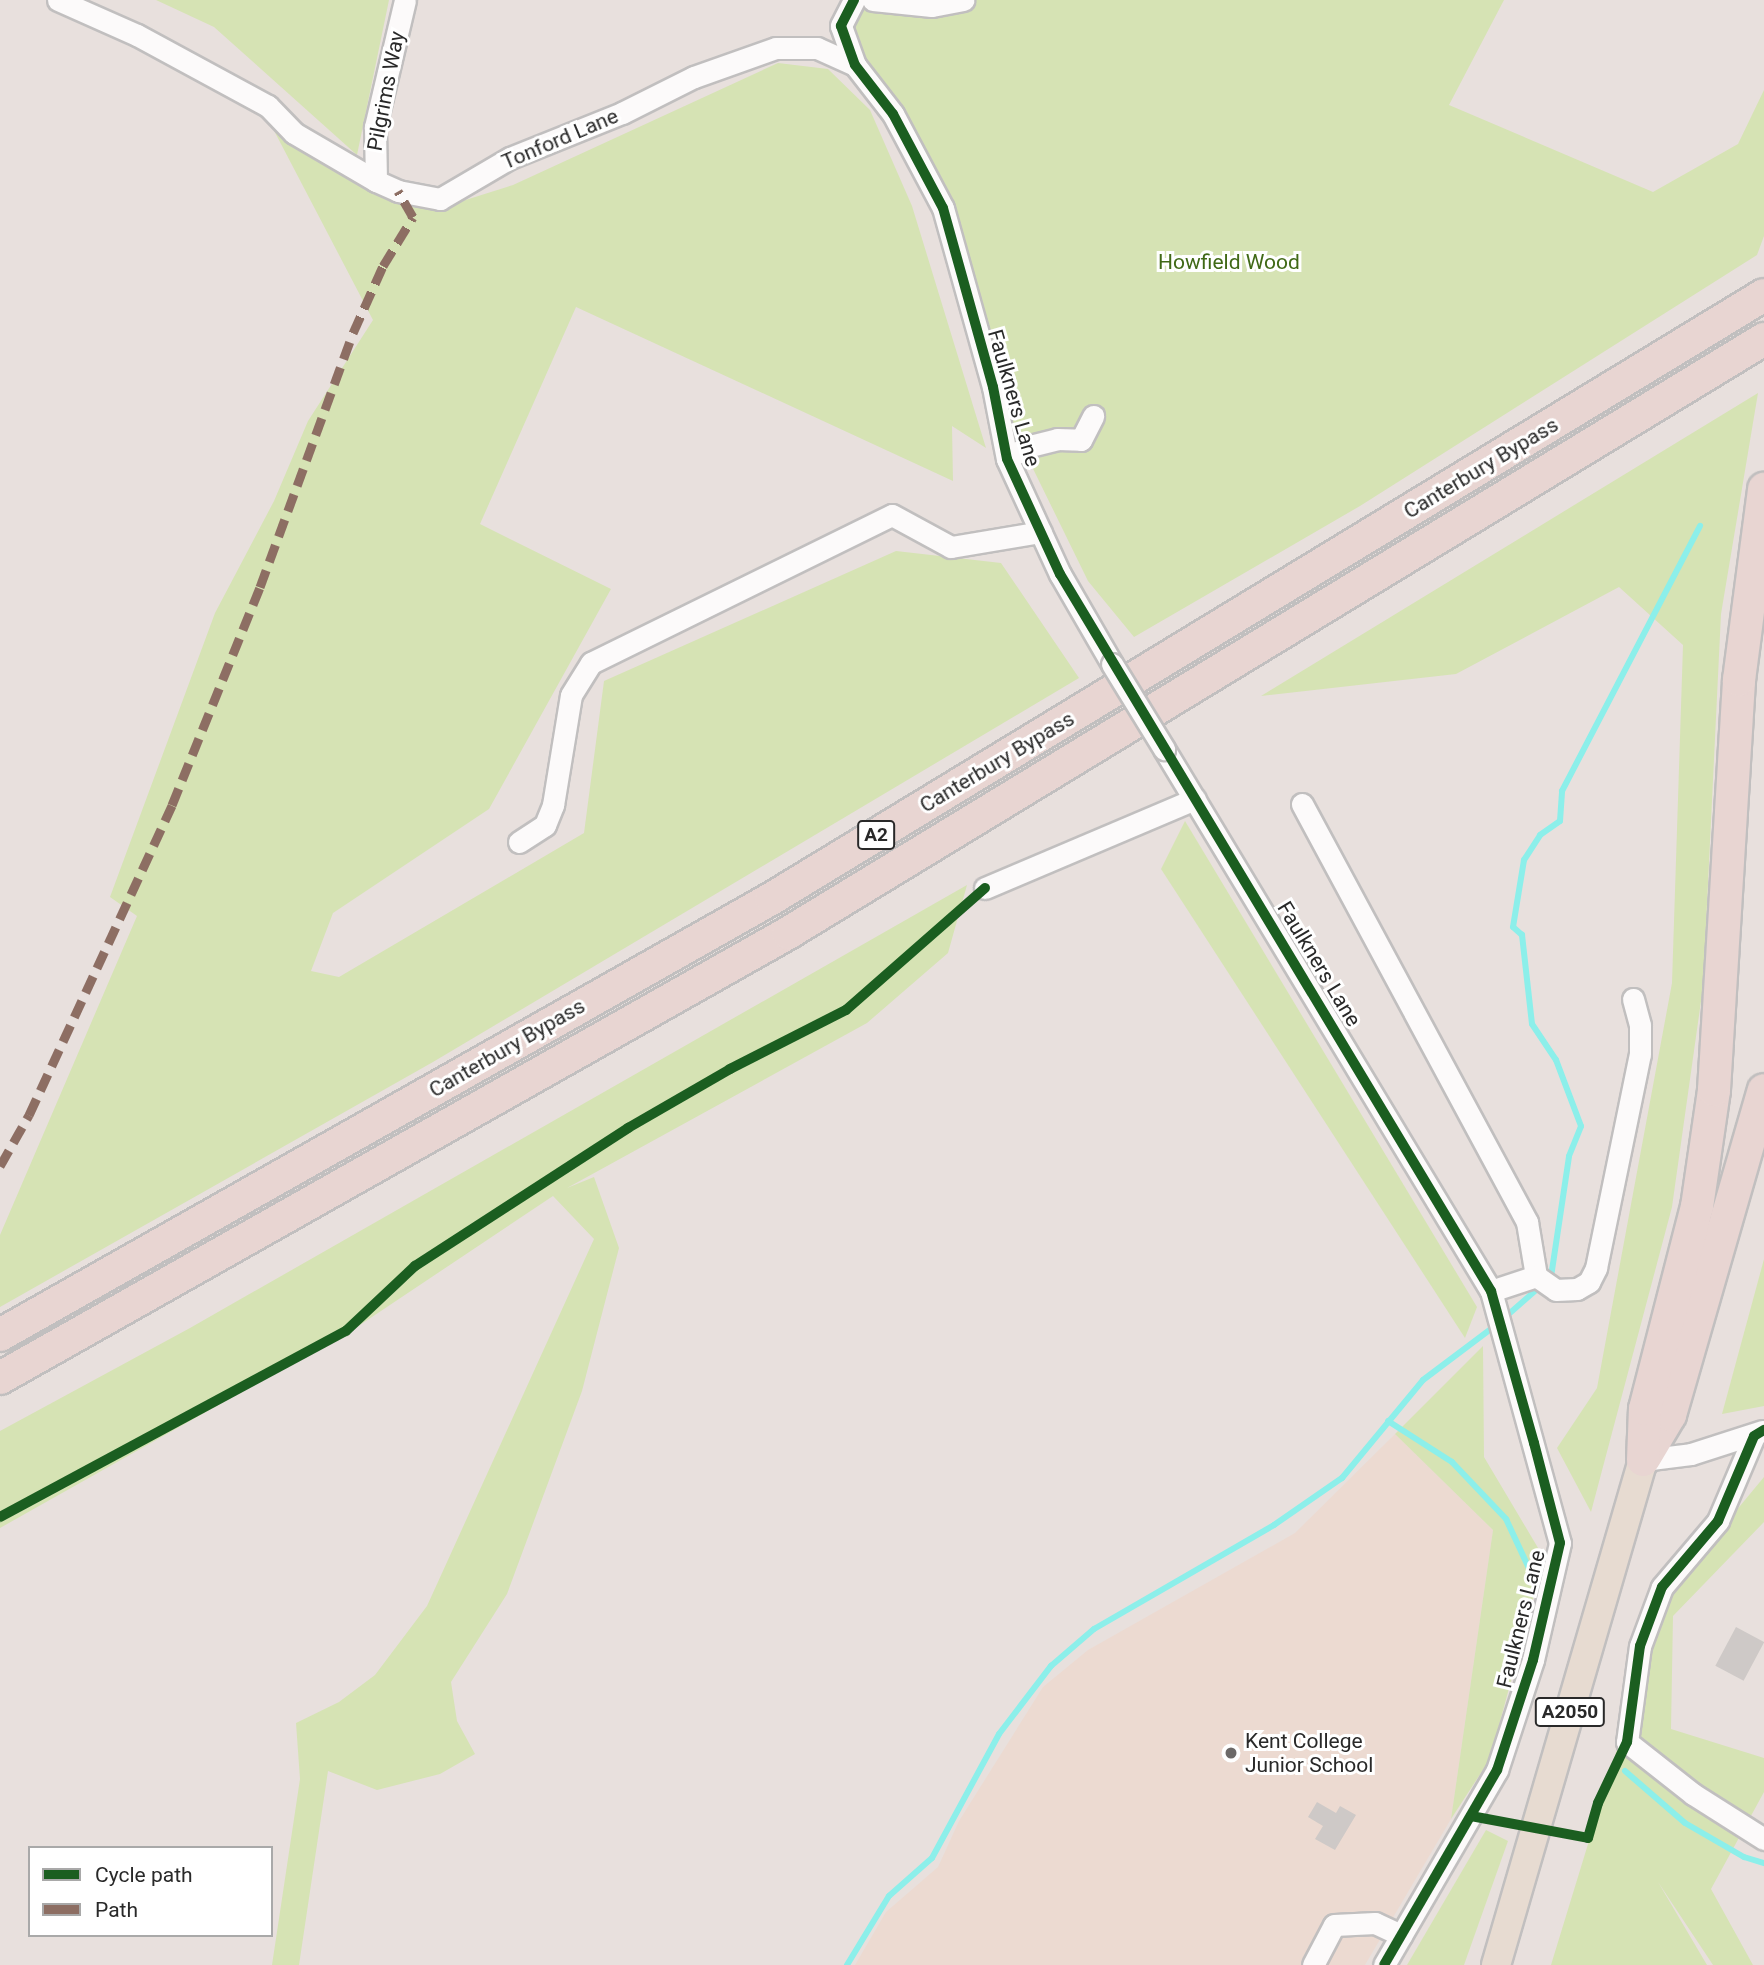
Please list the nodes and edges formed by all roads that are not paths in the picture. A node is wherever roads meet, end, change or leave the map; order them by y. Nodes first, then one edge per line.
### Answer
1 (58, 0) edge
2 (405, 0) edge
3 (855, 0) edge
4 (873, 0) edge
5 (963, 0) edge
6 (855, 65) junction
7 (376, 181) junction
8 (1751, 303) edge
9 (1764, 339) edge
10 (1093, 416) dead end
11 (1007, 459) junction
12 (1764, 489) edge
13 (1041, 532) junction
14 (1195, 799) junction
15 (1302, 804) dead end
16 (519, 842) dead end
17 (985, 888) dead end
18 (1633, 999) dead end
19 (1764, 1090) edge
20 (1540, 1280) junction
21 (1493, 1299) junction
22 (0, 1335) edge
23 (0, 1378) edge
24 (1759, 1433) edge
25 (1643, 1460) junction
26 (1764, 1839) edge
27 (1401, 1935) junction
28 (1313, 1965) edge
29 (1384, 1965) edge
30 (1496, 1965) edge

1 - 7 street, Tonford Lane
2 - 7 street, Pilgrims Way
3 - 6 street, Faulkners Lane
4 - 5 street
6 - 7 street, Tonford Lane
6 - 11 street, Faulkners Lane
8 - 22 highway, Canterbury Bypass / A2
9 - 23 highway, Canterbury Bypass / A2
10 - 11 street
11 - 13 street, Faulkners Lane
12 - 25 highway
13 - 14 street, Faulkners Lane, bridge
13 - 16 street
14 - 17 street
14 - 21 street, Faulkners Lane
15 - 20 street
18 - 20 street
19 - 25 highway
20 - 21 street
21 - 27 street, Faulkners Lane
24 - 25 street
24 - 26 street
25 - 30 main road, A2050
27 - 28 street
27 - 29 street, Faulkners Lane

